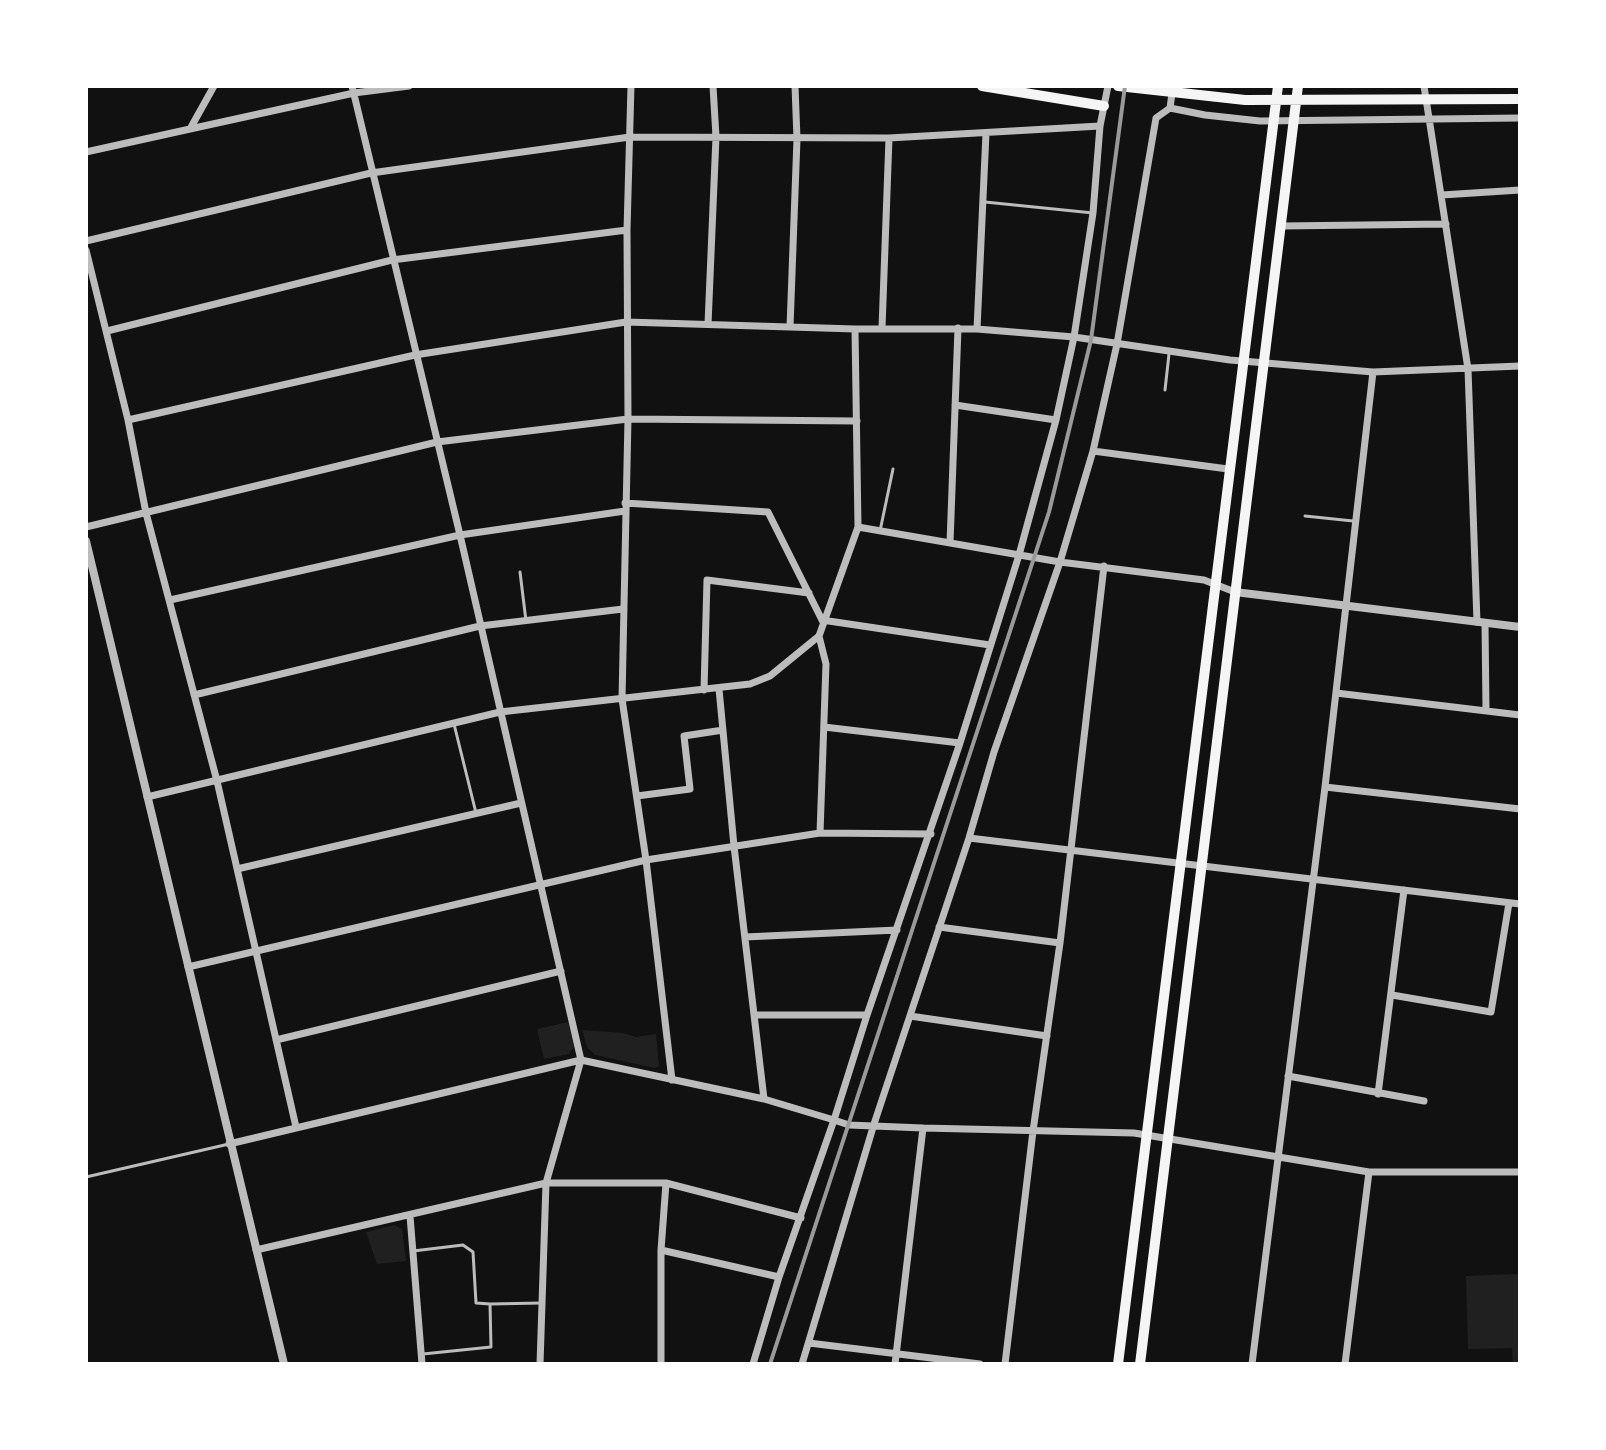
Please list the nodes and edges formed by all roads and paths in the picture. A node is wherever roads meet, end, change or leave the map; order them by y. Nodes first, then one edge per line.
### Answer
1 (214, 86) edge
2 (409, 86) edge
3 (631, 86) edge
4 (713, 86) edge
5 (795, 86) edge
6 (982, 86) edge
7 (1108, 86) edge
8 (1118, 86) edge
9 (1173, 86) edge
10 (1278, 86) edge
11 (1298, 86) edge
12 (1424, 86) edge
13 (353, 90) edge
14 (1520, 99) edge
15 (1104, 106) junction
16 (1170, 108) junction
17 (1520, 118) edge
18 (1430, 119) junction
19 (1275, 120) junction
20 (1294, 120) junction
21 (1100, 126) junction
22 (190, 129) junction
23 (986, 133) junction
24 (630, 137) junction
25 (716, 137) junction
26 (889, 138) junction
27 (797, 139) junction
28 (86, 152) edge
29 (371, 173) junction
30 (1520, 190) edge
31 (1442, 195) junction
32 (983, 202) junction
33 (1093, 213) junction
34 (1446, 224) junction
35 (1281, 226) junction
36 (627, 230) junction
37 (86, 241) edge
38 (86, 250) edge
39 (392, 260) junction
40 (626, 322) junction
41 (708, 324) junction
42 (790, 327) junction
43 (882, 328) junction
44 (958, 328) junction
45 (855, 329) junction
46 (977, 329) junction
47 (107, 331) junction
48 (1074, 337) junction
49 (1117, 344) junction
50 (1170, 351) junction
51 (415, 355) junction
52 (1243, 361) junction
53 (1263, 363) junction
54 (1520, 366) edge
55 (1468, 369) junction
56 (1373, 372) junction
57 (1165, 390) dead end
58 (955, 405) junction
59 (628, 419) junction
60 (128, 420) junction
61 (1056, 420) junction
62 (857, 421) junction
63 (437, 442) junction
64 (1093, 451) junction
65 (893, 469) dead end
66 (1228, 469) junction
67 (625, 507) junction
68 (146, 513) junction
69 (1305, 516) dead end
70 (1355, 521) junction
71 (86, 527) edge
72 (858, 527) junction
73 (880, 531) junction
74 (460, 535) junction
75 (86, 541) edge
76 (950, 543) junction
77 (1019, 555) junction
78 (1060, 562) junction
79 (1104, 566) junction
80 (520, 572) dead end
81 (1216, 583) junction
82 (1235, 592) junction
83 (809, 593) junction
84 (170, 600) junction
85 (1344, 606) junction
86 (623, 609) junction
87 (822, 620) junction
88 (526, 621) junction
89 (1481, 623) junction
90 (480, 626) junction
91 (1520, 627) edge
92 (819, 636) junction
93 (990, 645) junction
94 (719, 689) junction
95 (704, 690) junction
96 (1336, 693) junction
97 (194, 695) junction
98 (622, 699) junction
99 (1486, 711) junction
100 (500, 712) junction
101 (1520, 715) edge
102 (454, 723) junction
103 (824, 727) junction
104 (723, 730) junction
105 (960, 743) junction
106 (217, 781) junction
107 (1325, 787) junction
108 (637, 796) junction
109 (147, 797) junction
110 (521, 803) junction
111 (1520, 809) edge
112 (476, 813) junction
113 (820, 833) junction
114 (931, 834) junction
115 (969, 838) junction
116 (734, 846) junction
117 (1069, 850) junction
118 (646, 860) junction
119 (1181, 863) junction
120 (1201, 866) junction
121 (237, 869) junction
122 (1312, 879) junction
123 (541, 885) junction
124 (1404, 890) junction
125 (1509, 903) junction
126 (1520, 904) edge
127 (939, 927) junction
128 (897, 930) junction
129 (745, 937) junction
130 (1060, 943) junction
131 (256, 952) junction
132 (188, 967) junction
133 (561, 971) junction
134 (1392, 995) junction
135 (754, 1015) junction
136 (867, 1015) junction
137 (910, 1016) junction
138 (1047, 1036) junction
139 (276, 1040) junction
140 (581, 1060) junction
141 (1288, 1076) junction
142 (672, 1080) junction
143 (1378, 1094) junction
144 (764, 1099) junction
145 (1424, 1101) dead end
146 (834, 1120) junction
147 (874, 1124) junction
148 (296, 1127) junction
149 (923, 1128) junction
150 (1033, 1131) junction
151 (1146, 1134) junction
152 (1167, 1137) junction
153 (229, 1144) junction
154 (1278, 1159) junction
155 (1369, 1172) junction
156 (1520, 1172) edge
157 (86, 1177) edge
158 (546, 1183) junction
159 (666, 1183) junction
160 (410, 1216) junction
161 (801, 1218) junction
162 (256, 1250) junction
163 (661, 1250) junction
164 (413, 1251) junction
165 (779, 1277) junction
166 (542, 1303) junction
167 (490, 1304) junction
168 (809, 1343) junction
169 (897, 1353) junction
170 (421, 1355) junction
171 (284, 1364) edge
172 (422, 1364) edge
173 (540, 1364) edge
174 (661, 1364) edge
175 (753, 1364) edge
176 (802, 1364) edge
177 (895, 1364) edge
178 (980, 1364) edge
179 (1005, 1364) edge
180 (1118, 1364) edge
181 (1140, 1364) edge
182 (1252, 1364) edge
183 (1345, 1364) edge

1 - 22 street
2 - 13 street
3 - 24 street
4 - 25 street
5 - 27 street
6 - 15 main road
7 - 15 street
8 - 14 main road
9 - 16 street
10 - 19 main road
11 - 20 main road
12 - 18 street
13 - 22 street
13 - 29 street
15 - 21 street
16 - 19 street
16 - 49 street
17 - 18 street
18 - 20 street
18 - 31 street
19 - 20 street
19 - 52 main road
20 - 35 main road
21 - 23 street
21 - 33 street
22 - 28 street
23 - 26 street
23 - 32 street
24 - 25 street
24 - 29 street
24 - 36 street
25 - 27 street
25 - 41 street
26 - 27 street
26 - 43 street
27 - 42 street
29 - 37 street
29 - 39 street
30 - 31 street
31 - 34 street
32 - 33 lane
32 - 46 street
33 - 48 street
34 - 35 street
34 - 55 street
35 - 53 main road
36 - 39 street
36 - 40 street
38 - 47 street
39 - 47 street
39 - 51 street
40 - 41 street
40 - 51 street
40 - 59 street
41 - 42 street
42 - 45 street
43 - 44 street
43 - 45 street
44 - 46 street
44 - 58 street
45 - 62 street
46 - 48 street
47 - 60 street
48 - 49 street
48 - 61 street
49 - 50 street
49 - 64 street
50 - 52 street
50 - 57 lane
51 - 60 street
51 - 63 street
52 - 53 street
52 - 66 main road
53 - 56 street
53 - 82 main road
54 - 55 street
55 - 56 street
55 - 89 street
56 - 70 street
58 - 61 street
58 - 76 street
59 - 62 street
59 - 63 street
59 - 67 street
60 - 68 street
61 - 77 street
62 - 72 street
63 - 68 street
63 - 74 street
64 - 66 street
64 - 78 street
65 - 73 lane
66 - 81 main road
67 - 74 street
67 - 83 street
67 - 86 street
68 - 71 street
68 - 84 street
69 - 70 lane
70 - 85 street
72 - 73 street
72 - 87 street
73 - 76 street
74 - 84 street
74 - 90 street
75 - 109 street
76 - 77 street
77 - 78 street
77 - 93 street
78 - 79 street
78 - 115 street
79 - 81 street
79 - 117 street
80 - 88 lane
81 - 82 street
81 - 119 main road
82 - 85 street
82 - 120 main road
83 - 87 street
83 - 95 street
84 - 97 street
85 - 89 street
85 - 96 street
86 - 88 street
86 - 98 street
87 - 92 street
87 - 93 street
88 - 90 street
89 - 91 street
89 - 99 street
90 - 97 street
90 - 100 street
92 - 94 street
92 - 103 street
93 - 105 street
94 - 95 street
94 - 104 street
95 - 98 street
96 - 99 street
96 - 107 street
97 - 106 street
98 - 100 street
98 - 108 street
99 - 101 street
100 - 102 street
100 - 110 street
102 - 106 street
102 - 112 lane
103 - 105 street
103 - 113 street
104 - 108 street
104 - 116 street
105 - 114 street
106 - 109 street
106 - 121 street
107 - 111 street
107 - 122 street
108 - 118 street
109 - 132 street
110 - 112 street
110 - 123 street
112 - 121 street
113 - 114 street
113 - 116 street
114 - 128 street
115 - 117 street
115 - 127 street
116 - 118 street
116 - 129 street
117 - 119 street
117 - 130 street
118 - 123 street
118 - 142 street
119 - 120 street
119 - 151 main road
120 - 122 street
120 - 152 main road
121 - 131 street
122 - 124 street
122 - 141 street
123 - 131 street
123 - 133 street
124 - 125 street
124 - 134 street
125 - 126 street
125 - 134 street
127 - 130 street
127 - 137 street
128 - 129 street
128 - 136 street
129 - 135 street
130 - 138 street
131 - 132 street
131 - 139 street
132 - 153 street
133 - 139 street
133 - 140 street
134 - 143 street
135 - 136 street
135 - 144 street
136 - 146 street
137 - 138 street
137 - 147 street
138 - 150 street
139 - 148 street
140 - 142 street
140 - 148 street
140 - 158 street
141 - 143 street
141 - 154 street
142 - 144 street
143 - 145 street
144 - 146 street
146 - 147 street
146 - 161 street
147 - 149 street
147 - 168 street
148 - 153 street
149 - 150 street
149 - 169 street
150 - 151 street
150 - 179 street
151 - 152 street
151 - 180 main road
152 - 154 street
152 - 181 main road
153 - 157 lane
153 - 162 street
154 - 155 street
154 - 182 street
155 - 156 street
155 - 183 street
158 - 159 street
158 - 160 street
158 - 166 street
159 - 161 street
159 - 163 street
160 - 162 street
160 - 164 street
161 - 165 street
162 - 171 street
163 - 165 street
163 - 174 street
164 - 167 lane
164 - 170 street
165 - 175 street
166 - 167 lane
166 - 173 street
167 - 170 lane
168 - 169 street
168 - 176 street
169 - 177 street
169 - 178 street
170 - 172 street

